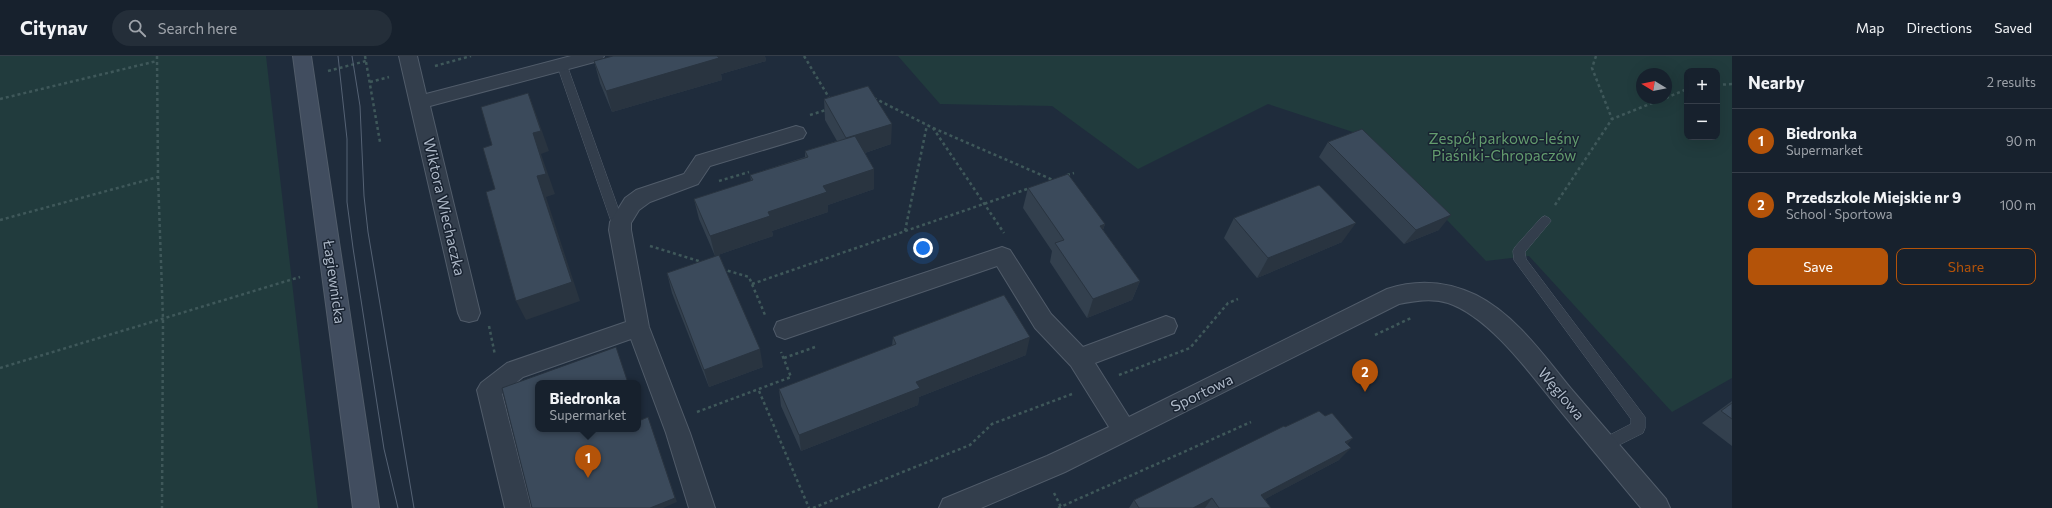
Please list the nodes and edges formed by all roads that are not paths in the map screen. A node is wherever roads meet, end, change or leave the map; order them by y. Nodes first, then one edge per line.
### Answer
1 (302, 56) edge
2 (408, 56) edge
3 (595, 56) edge
4 (562, 65) junction
5 (420, 102) junction
6 (796, 132) dead end
7 (1545, 221) road end
8 (620, 230) junction
9 (1453, 295) joint
10 (469, 313) dead end
11 (1166, 326) dead end
12 (638, 327) junction
13 (777, 332) road end
14 (1079, 359) junction
15 (1125, 431) junction
16 (1605, 446) junction
17 (366, 508) edge
18 (518, 508) edge
19 (702, 508) edge
20 (952, 508) edge
21 (1657, 508) edge

1 - 17 street, Łagiewnicka
2 - 5 street, Wiktora Wiechaczka
3 - 4 street
4 - 5 street
4 - 8 lane
5 - 10 street, Wiktora Wiechaczka
6 - 8 street
7 - 16 lane
8 - 12 street
9 - 15 street, Sportowa
9 - 16 street, Węglowa
11 - 14 street
12 - 18 street
12 - 19 street
13 - 14 street
14 - 15 street
15 - 20 street, Sportowa
16 - 21 street, Węglowa

